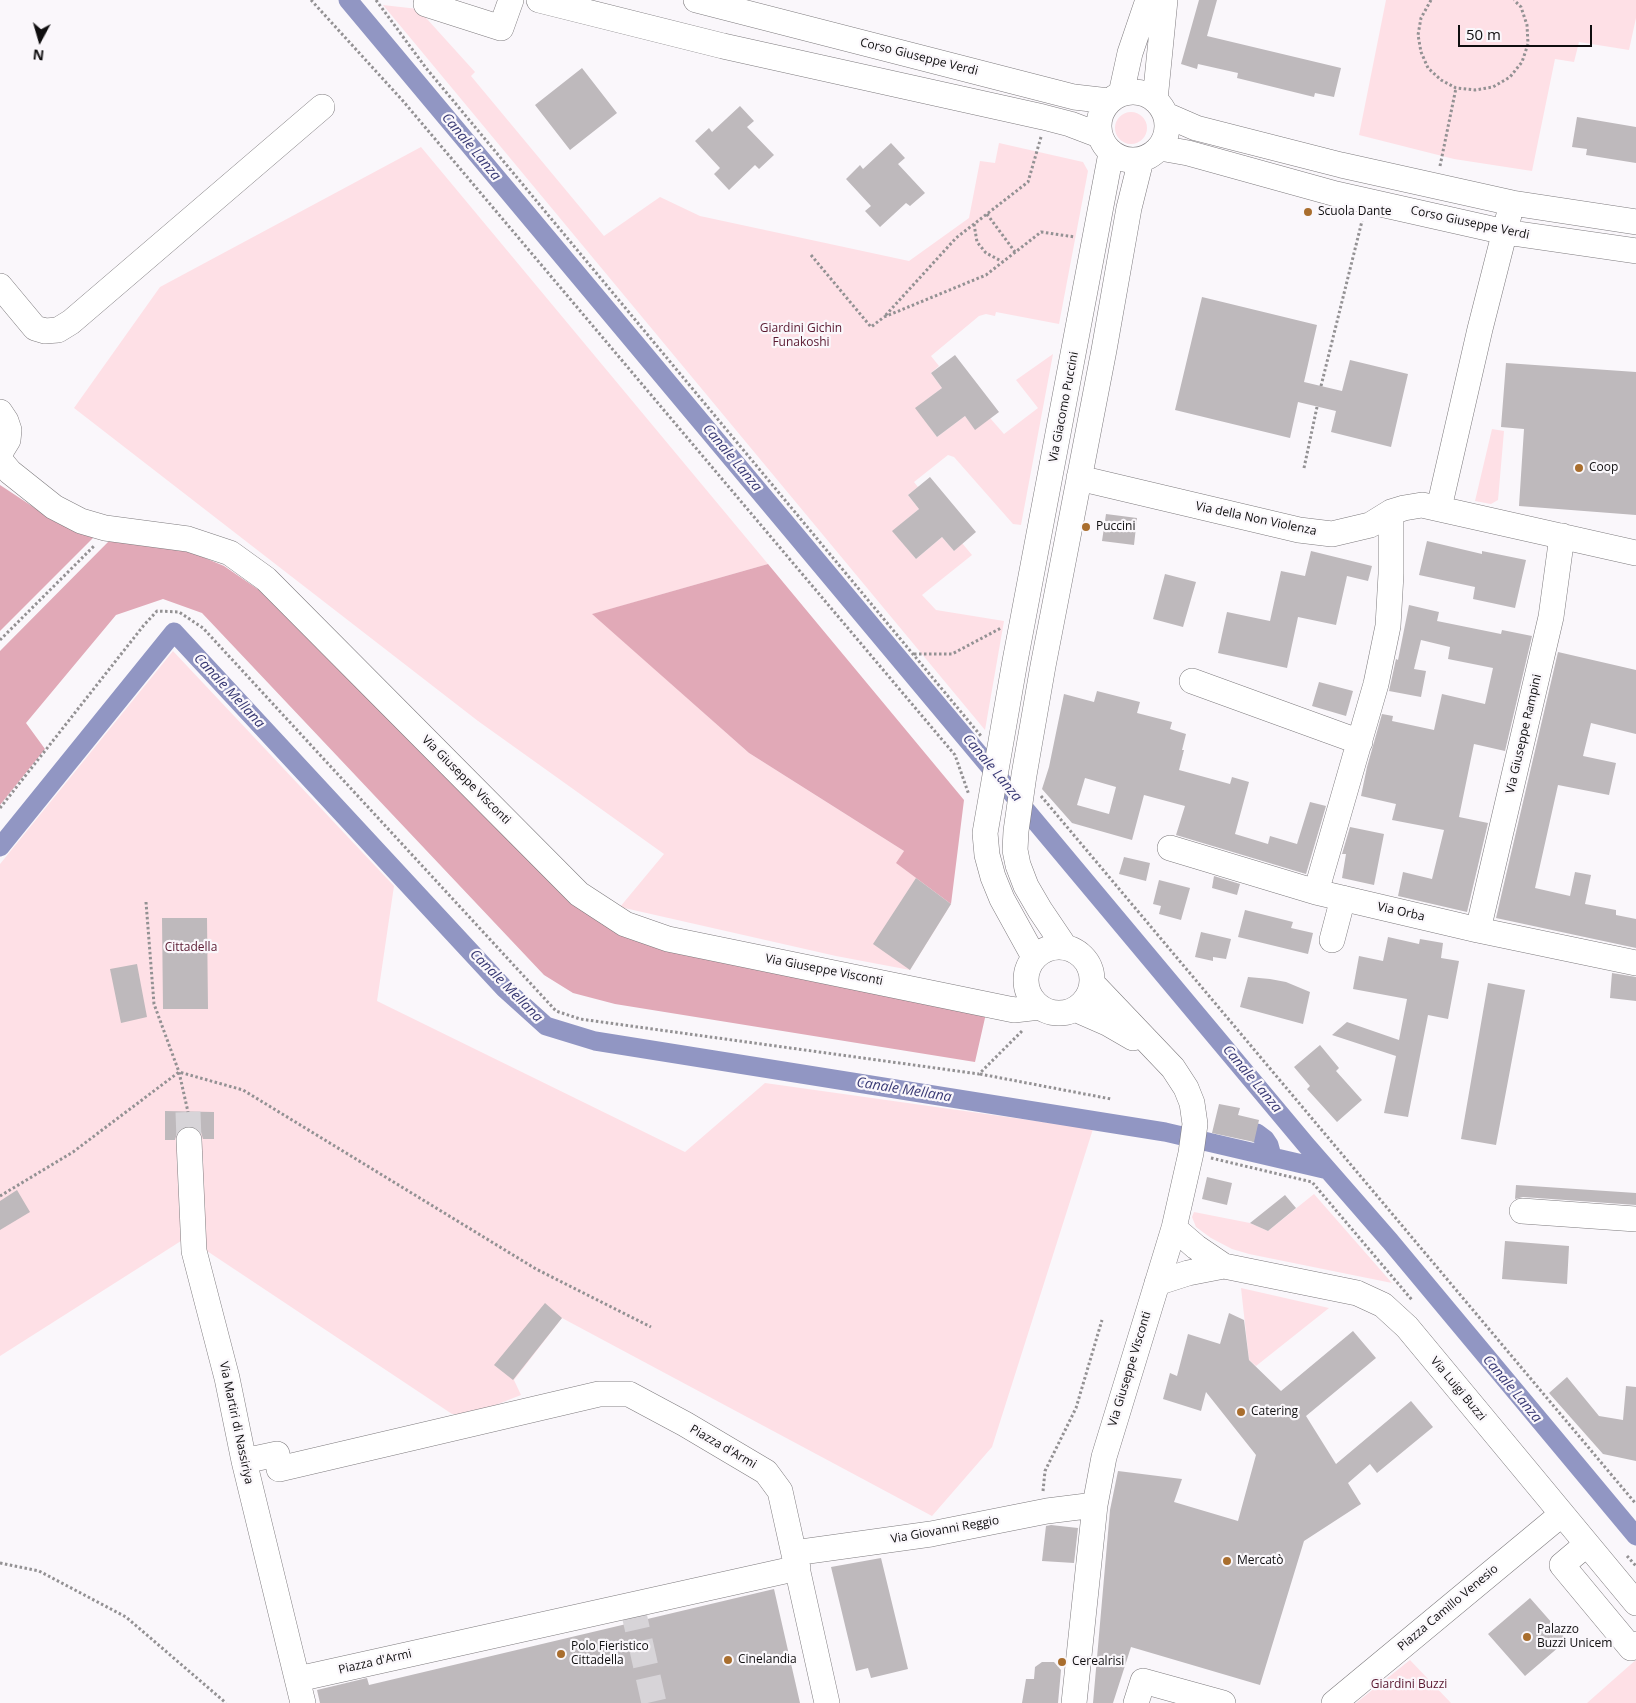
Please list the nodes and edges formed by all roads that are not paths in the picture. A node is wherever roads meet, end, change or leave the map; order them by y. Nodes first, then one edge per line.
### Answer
1 (510, 0) edge
2 (539, 0) edge
3 (696, 0) edge
4 (1148, 0) edge
5 (1165, 0) edge
6 (426, 4) dead end
7 (730, 9) junction
8 (723, 46) junction
9 (1115, 97) junction
10 (322, 107) dead end
11 (1160, 108) junction
12 (1105, 144) junction
13 (1151, 154) junction
14 (1512, 203) junction
15 (1636, 222) edge
16 (1504, 232) junction
17 (1636, 251) edge
18 (0, 286) edge
19 (0, 412) edge
20 (0, 453) edge
21 (0, 460) edge
22 (1079, 478) junction
23 (1440, 508) junction
24 (1391, 512) junction
25 (1562, 536) junction
26 (1636, 553) edge
27 (1015, 661) junction
28 (1043, 666) junction
29 (1192, 681) dead end
30 (1360, 742) junction
31 (1170, 848) dead end
32 (1316, 892) junction
33 (1343, 898) junction
34 (1478, 930) junction
35 (1332, 940) dead end
36 (1065, 947) junction
37 (1034, 957) junction
38 (1636, 963) edge
39 (1026, 980) junction
40 (1092, 983) junction
41 (983, 1003) junction
42 (1042, 1008) junction
43 (1075, 1009) junction
44 (1155, 1050) junction
45 (189, 1140) tunnel mouth
46 (1522, 1211) dead end
47 (1636, 1219) edge
48 (1174, 1228) junction
49 (1224, 1266) junction
50 (1157, 1284) junction
51 (244, 1460) junction
52 (1095, 1505) junction
53 (1562, 1514) junction
54 (1587, 1544) junction
55 (796, 1560) junction
56 (1636, 1603) edge
57 (1636, 1644) edge
58 (300, 1691) edge
59 (827, 1703) edge
60 (1074, 1703) edge
61 (1136, 1703) edge
62 (1223, 1703) edge
63 (1334, 1703) edge

1 - 6 street
2 - 8 street
3 - 7 street, Corso Giuseppe Verdi
4 - 9 street
5 - 11 street
7 - 8 street
7 - 9 street, Corso Giuseppe Verdi
8 - 12 street
9 - 11 street
9 - 12 street
10 - 18 street
11 - 13 street
11 - 14 street
12 - 13 street
12 - 27 street, Via Giacomo Puccini
13 - 16 street, Corso Giuseppe Verdi
13 - 22 street
14 - 15 street
14 - 16 street
16 - 17 street, Corso Giuseppe Verdi
16 - 23 street
19 - 20 street
21 - 41 street, Via Giuseppe Visconti
22 - 24 street, Via della Non Violenza
22 - 28 street
23 - 24 street, Via della Non Violenza
23 - 25 street, Via della Non Violenza
24 - 30 street
25 - 26 street, Via della Non Violenza
25 - 34 street, Via Giuseppe Rampini
27 - 28 street
27 - 37 street, Via Giacomo Puccini
28 - 36 street
29 - 30 street
30 - 32 street
31 - 32 street, Via Orba
32 - 33 street, Via Orba
33 - 34 street, Via Orba
33 - 35 street
34 - 38 street, Via Orba
36 - 37 street
36 - 40 street
37 - 39 street
39 - 41 street, Via Giuseppe Visconti
39 - 42 street
40 - 43 street
40 - 44 street, Via Giuseppe Visconti
41 - 42 street, Via Giuseppe Visconti
42 - 43 street
43 - 44 street, Via Giuseppe Visconti
44 - 48 street, Via Giuseppe Visconti
45 - 51 street, Via Martiri di Nassiriya
46 - 47 street
48 - 49 street, Via Luigi Buzzi
48 - 50 street, Via Giuseppe Visconti
49 - 50 street, Via Luigi Buzzi
49 - 53 street, Via Luigi Buzzi
50 - 52 street, Via Giuseppe Visconti
51 - 55 street, Piazza d'Armi
51 - 58 street, Via Martiri di Nassiriya
52 - 55 street, Via Giovanni Reggio
52 - 60 street, Via Giuseppe Visconti
53 - 54 street, Via Luigi Buzzi
53 - 63 street, Piazza Camillo Venesio
54 - 56 street, Via Luigi Buzzi
54 - 57 street
55 - 58 street, Piazza d'Armi
55 - 59 street
61 - 62 street

